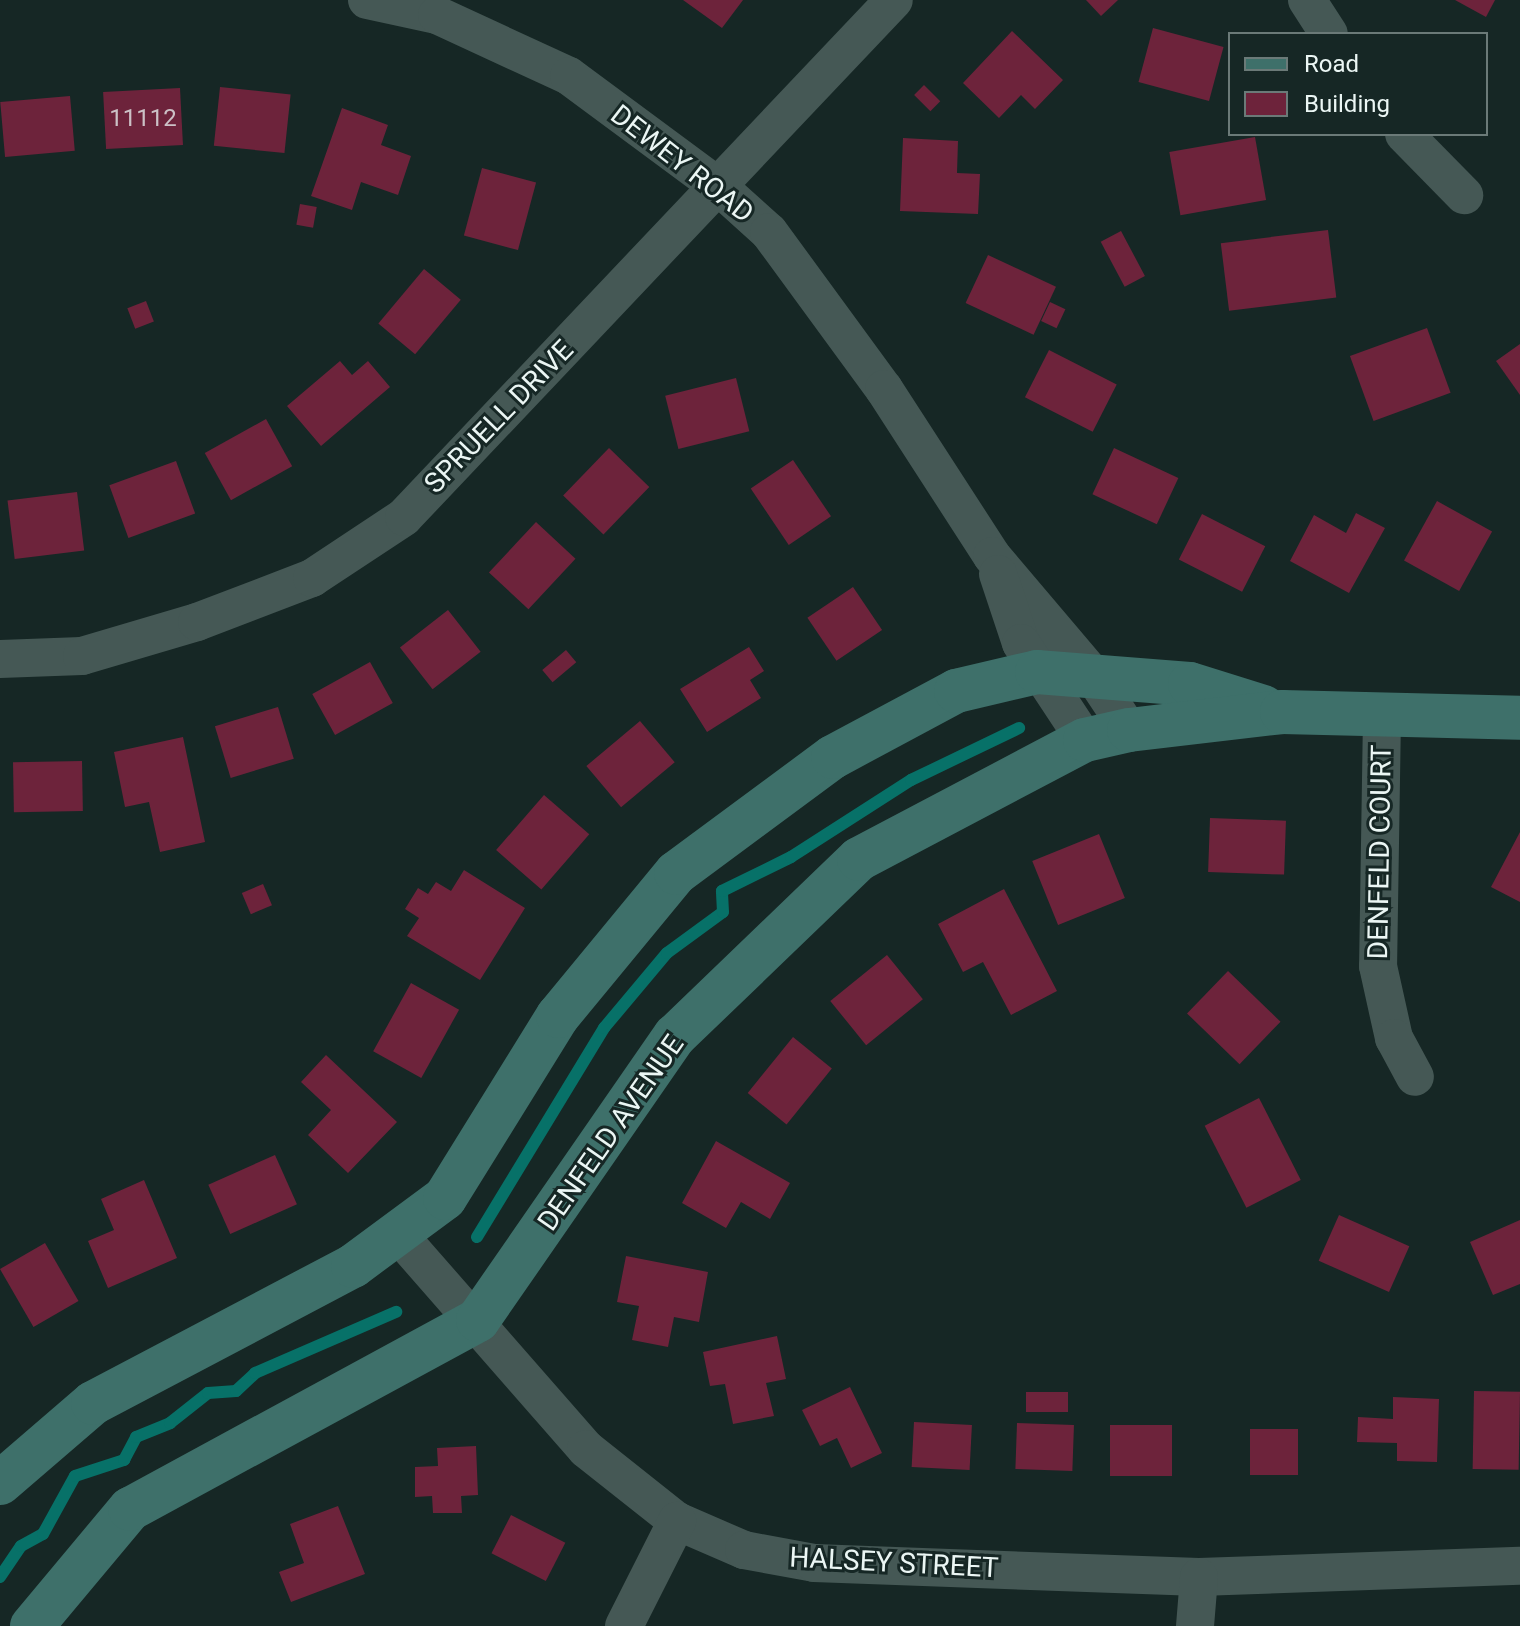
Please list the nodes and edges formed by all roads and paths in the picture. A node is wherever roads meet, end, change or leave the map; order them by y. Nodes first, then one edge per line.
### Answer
1 (367, 0) edge
2 (894, 0) edge
3 (1307, 0) edge
4 (1328, 32) edge
5 (1406, 136) edge
6 (719, 187) junction
7 (1464, 195) dead end
8 (992, 556) junction
9 (0, 659) edge
10 (1037, 672) junction
11 (1092, 674) junction
12 (1282, 712) junction
13 (1382, 716) junction
14 (1520, 718) edge
15 (1129, 730) junction
16 (1085, 740) junction
17 (1415, 1077) dead end
18 (397, 1233) junction
19 (478, 1320) junction
20 (0, 1483) edge
21 (677, 1521) junction
22 (1520, 1566) edge
23 (1199, 1577) junction
24 (32, 1626) edge
25 (624, 1626) edge
26 (1195, 1626) edge

1 - 6 street, DEWEY ROAD
2 - 6 street, SPRUELL DRIVE
3 - 4 street
5 - 7 street
6 - 8 street, DEWEY ROAD
6 - 9 street, SPRUELL DRIVE
8 - 10 street, DEWEY ROAD
8 - 11 street, DEWEY ROAD
10 - 11 street, DENFELD AVENUE
10 - 16 street, DEWEY ROAD
10 - 18 street, DENFELD AVENUE
11 - 12 street, DENFELD AVENUE
11 - 15 street, DEWEY ROAD
12 - 13 street, DENFELD AVENUE
12 - 15 street, DENFELD AVENUE
13 - 14 street, DENFELD AVENUE
13 - 17 street, DENFELD COURT
15 - 16 street, DENFELD AVENUE
16 - 19 street, DENFELD AVENUE
18 - 19 street, HALSEY STREET
18 - 20 street, DENFELD AVENUE
19 - 21 street, HALSEY STREET
19 - 24 street, DENFELD AVENUE
21 - 23 street, HALSEY STREET
21 - 25 street
22 - 23 street, HALSEY STREET
23 - 26 street

